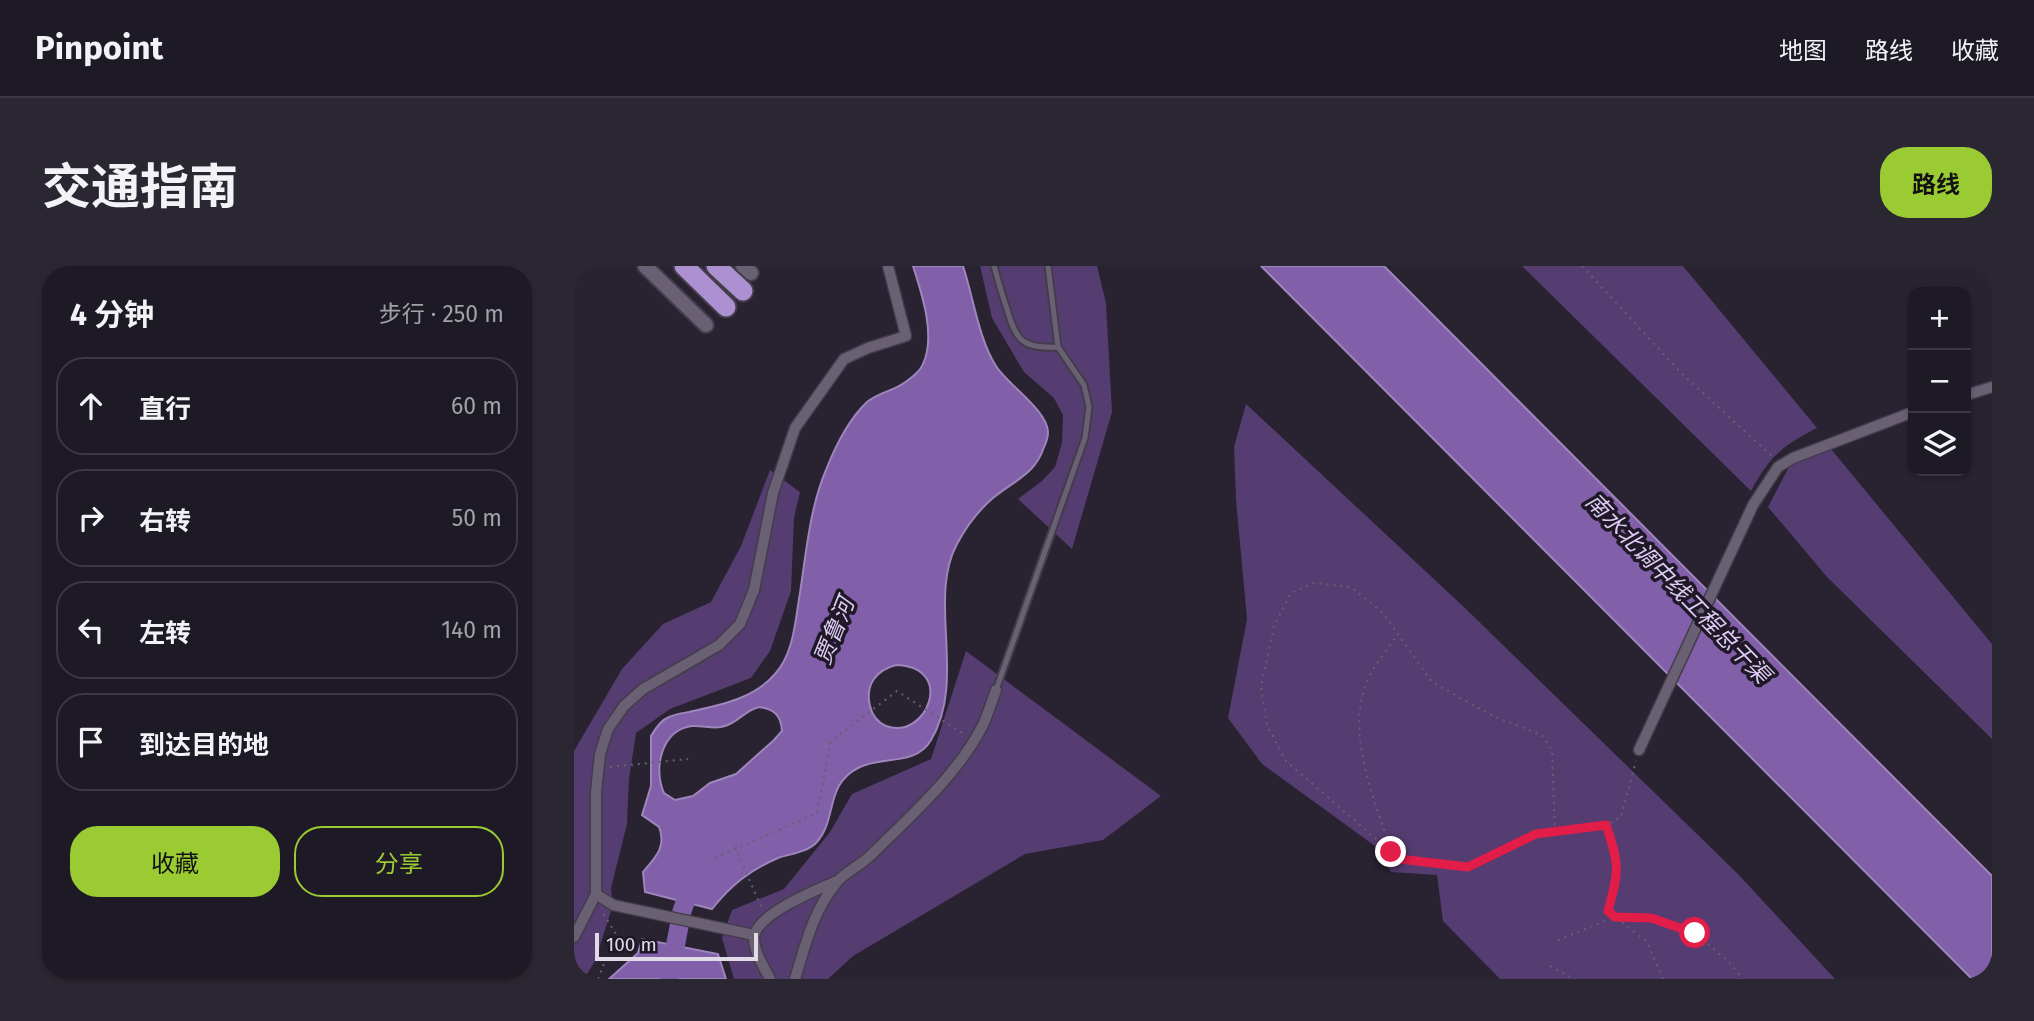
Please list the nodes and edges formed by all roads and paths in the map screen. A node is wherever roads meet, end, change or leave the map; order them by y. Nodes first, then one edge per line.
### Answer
1 (645, 266) edge
2 (684, 266) edge
3 (716, 266) edge
4 (888, 266) edge
5 (993, 266) edge
6 (1048, 266) edge
7 (1582, 266) edge
8 (746, 277) edge
9 (726, 307) dead end
10 (706, 325) dead end
11 (1058, 347) junction
12 (1992, 387) edge
13 (1971, 393) edge
14 (1910, 413) edge
15 (1781, 465) junction
16 (1398, 634) junction
17 (996, 690) joint
18 (973, 740) junction
19 (1639, 750) joint
20 (688, 759) dead end
21 (599, 768) junction
22 (1606, 825) junction
23 (1555, 832) junction
24 (735, 847) junction
25 (1391, 852) junction
26 (715, 858) dead end
27 (839, 880) junction
28 (595, 896) junction
29 (1615, 917) junction
30 (766, 920) junction
31 (754, 935) junction
32 (574, 937) edge
33 (1558, 940) dead end
34 (1550, 966) dead end
35 (574, 976) edge
36 (585, 979) edge
37 (598, 979) edge
38 (770, 979) edge
39 (795, 979) edge
40 (1574, 979) edge
41 (1663, 979) edge
42 (1743, 979) edge

1 - 10 main road
2 - 9 highway
3 - 8 highway
4 - 21 street
5 - 11 lane
6 - 11 lane
7 - 15 path
11 - 17 lane
12 - 13 street
14 - 15 street
15 - 19 street
16 - 23 path
16 - 25 path
16 - 25 path
17 - 18 street
18 - 24 path
18 - 27 street
19 - 22 path
20 - 21 path
21 - 28 street
22 - 23 path
22 - 29 path
23 - 25 path
24 - 26 path
24 - 30 path
27 - 30 street
27 - 39 street
28 - 31 street
28 - 32 street
28 - 37 path
29 - 33 path
29 - 41 path
29 - 42 path
30 - 31 street
31 - 38 street
34 - 40 path
35 - 36 path

